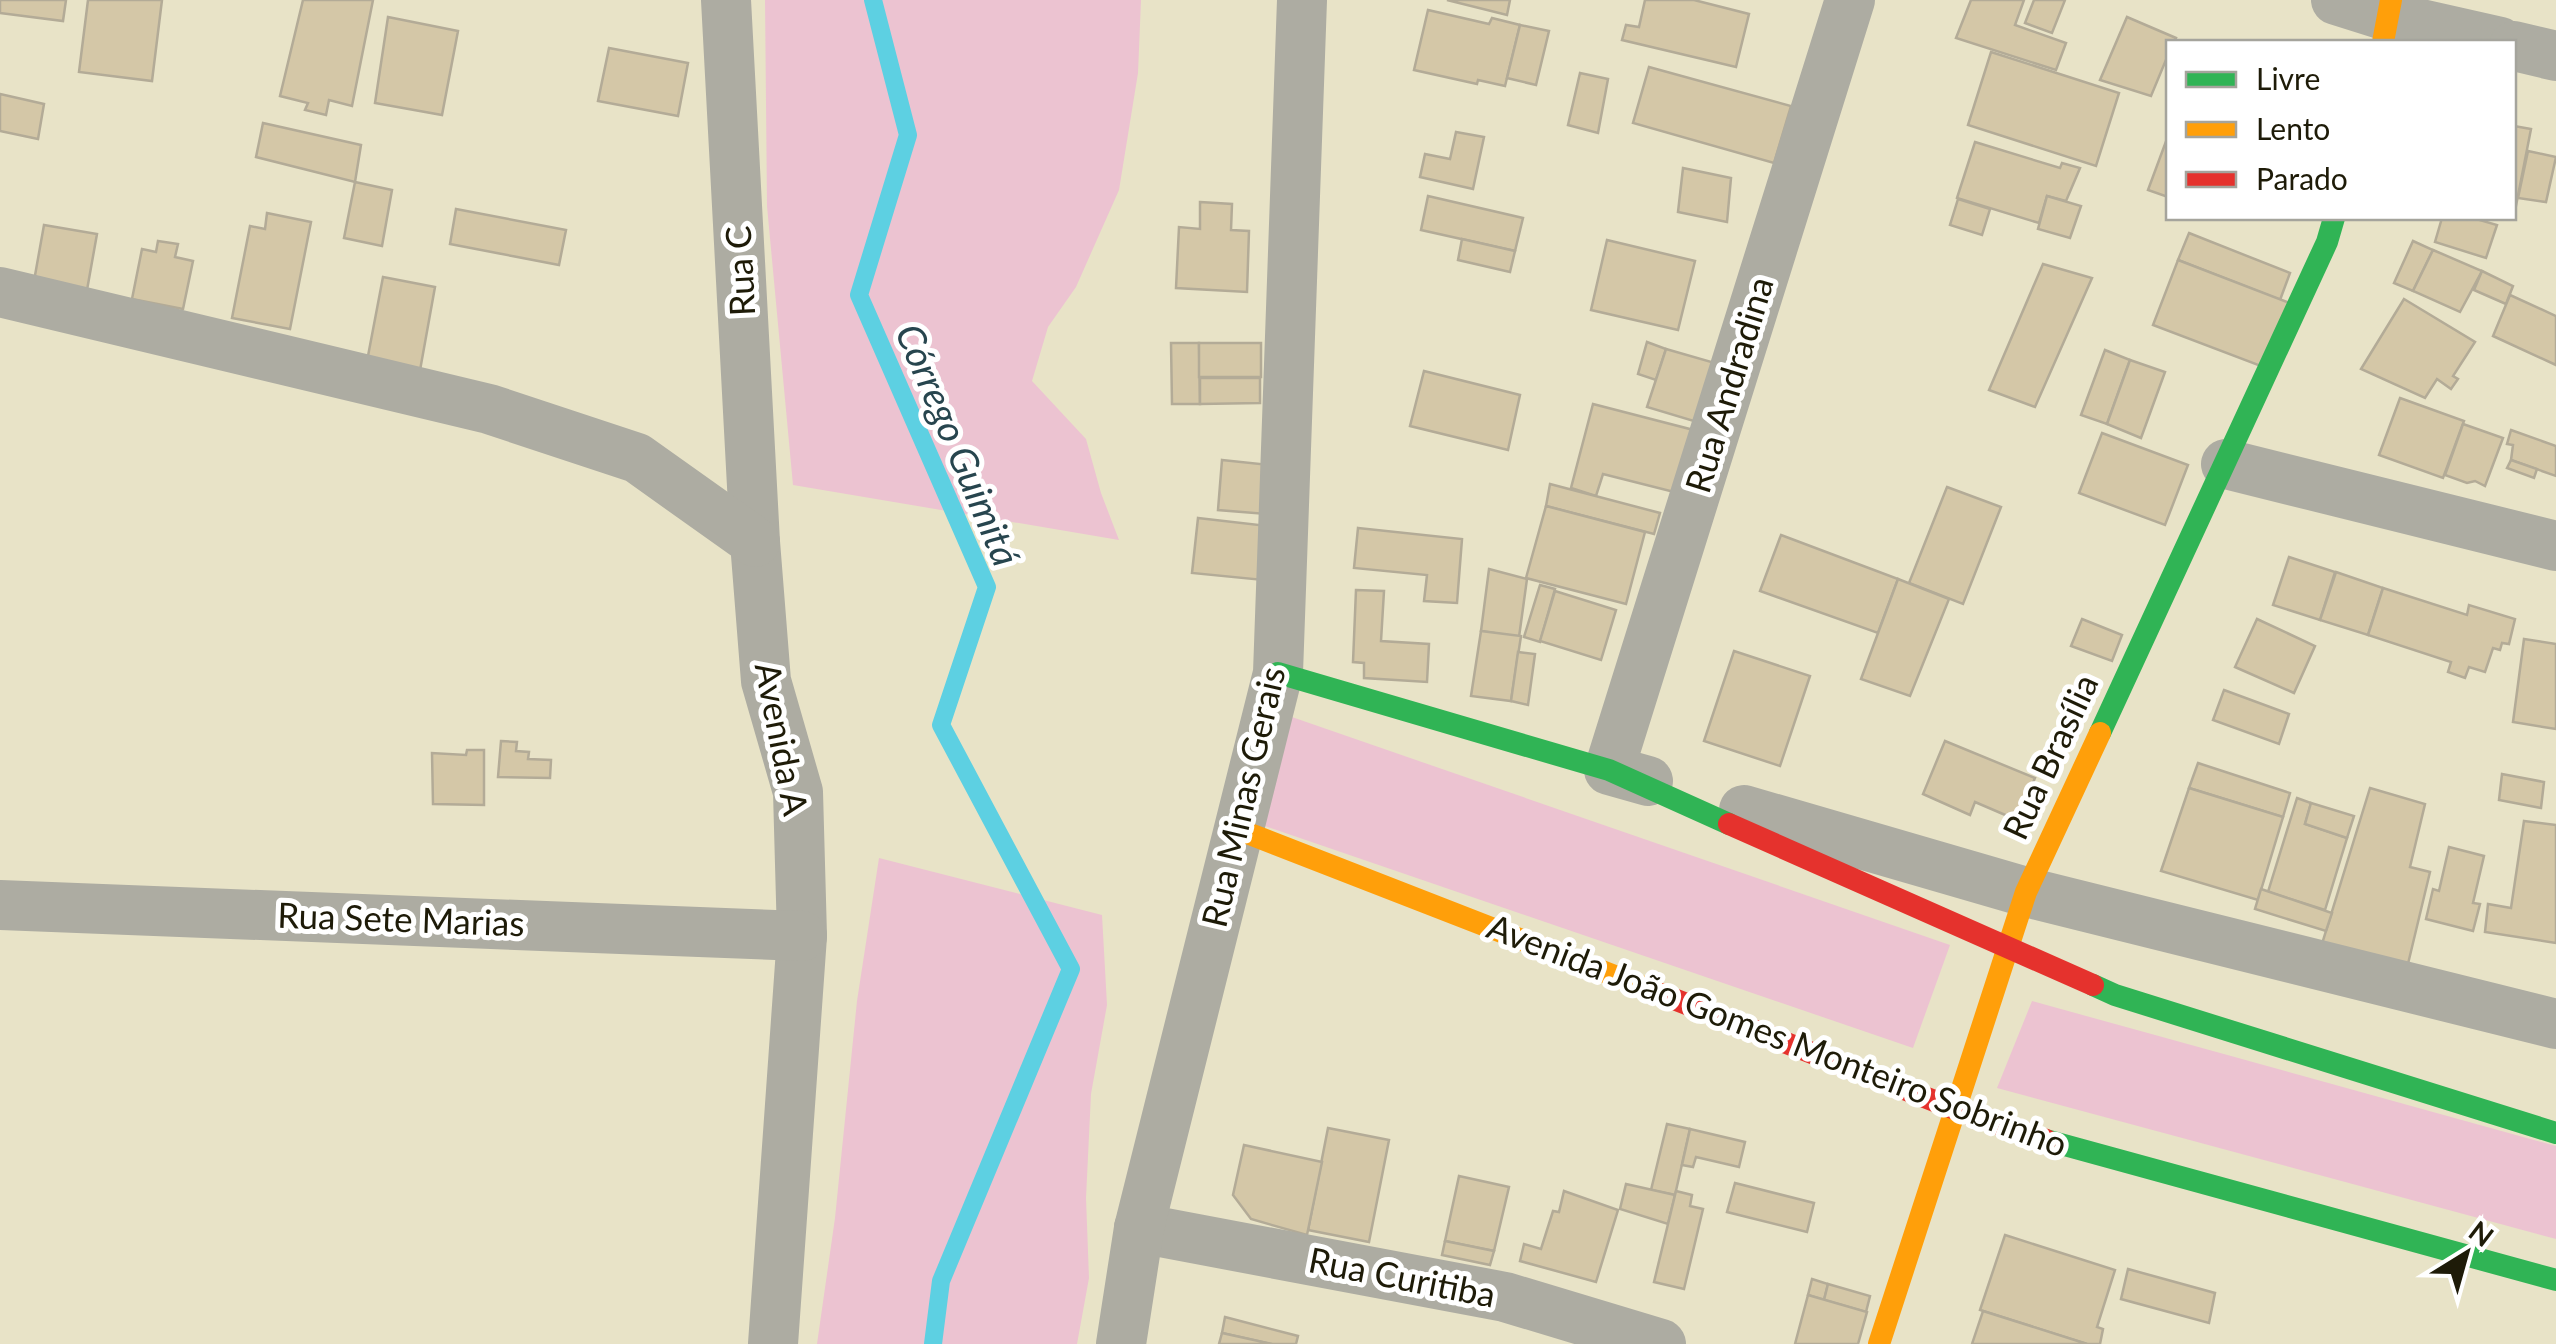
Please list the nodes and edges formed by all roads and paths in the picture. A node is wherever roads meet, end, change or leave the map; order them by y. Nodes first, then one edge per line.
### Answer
1 (726, 0) edge
2 (1302, 0) edge
3 (1850, 0) edge
4 (2336, 0) edge
5 (2388, 20) edge
6 (2490, 40) edge
7 (2516, 46) edge
8 (2556, 56) edge
9 (2334, 220) edge
10 (0, 292) edge
11 (2226, 464) junction
12 (755, 542) junction
13 (2556, 546) edge
14 (1278, 672) junction
15 (1610, 770) junction
16 (1237, 829) junction
17 (2026, 892) junction
18 (0, 905) edge
19 (802, 936) junction
20 (2009, 948) junction
21 (2556, 1024) edge
22 (1955, 1109) junction
23 (2556, 1133) edge
24 (1140, 1228) junction
25 (2556, 1280) edge
26 (773, 1344) edge
27 (1121, 1344) edge
28 (1660, 1344) edge
29 (1879, 1344) edge

1 - 12 street, Rua C
2 - 14 street, Rua Minas Gerais
3 - 15 street, Rua Andradina
4 - 5 street
5 - 6 street
7 - 8 street
9 - 11 street, Rua Brasília
10 - 12 street
11 - 13 street
11 - 17 street, Rua Brasília
12 - 19 street, Avenida A
14 - 15 street
14 - 16 street, Rua Minas Gerais
15 - 17 street
15 - 20 street
16 - 22 street, Avenida João Gomes Monteiro Sobrinho
16 - 24 street, Rua Minas Gerais
17 - 20 street, Rua Brasília
17 - 21 street
18 - 19 street, Rua Sete Marias
19 - 26 street, Avenida A
20 - 22 street, Rua Brasília
20 - 23 street
22 - 25 street, Avenida João Gomes Monteiro Sobrinho
22 - 29 street, Rua Brasília
24 - 27 street, Rua Minas Gerais
24 - 28 street, Rua Curitiba

